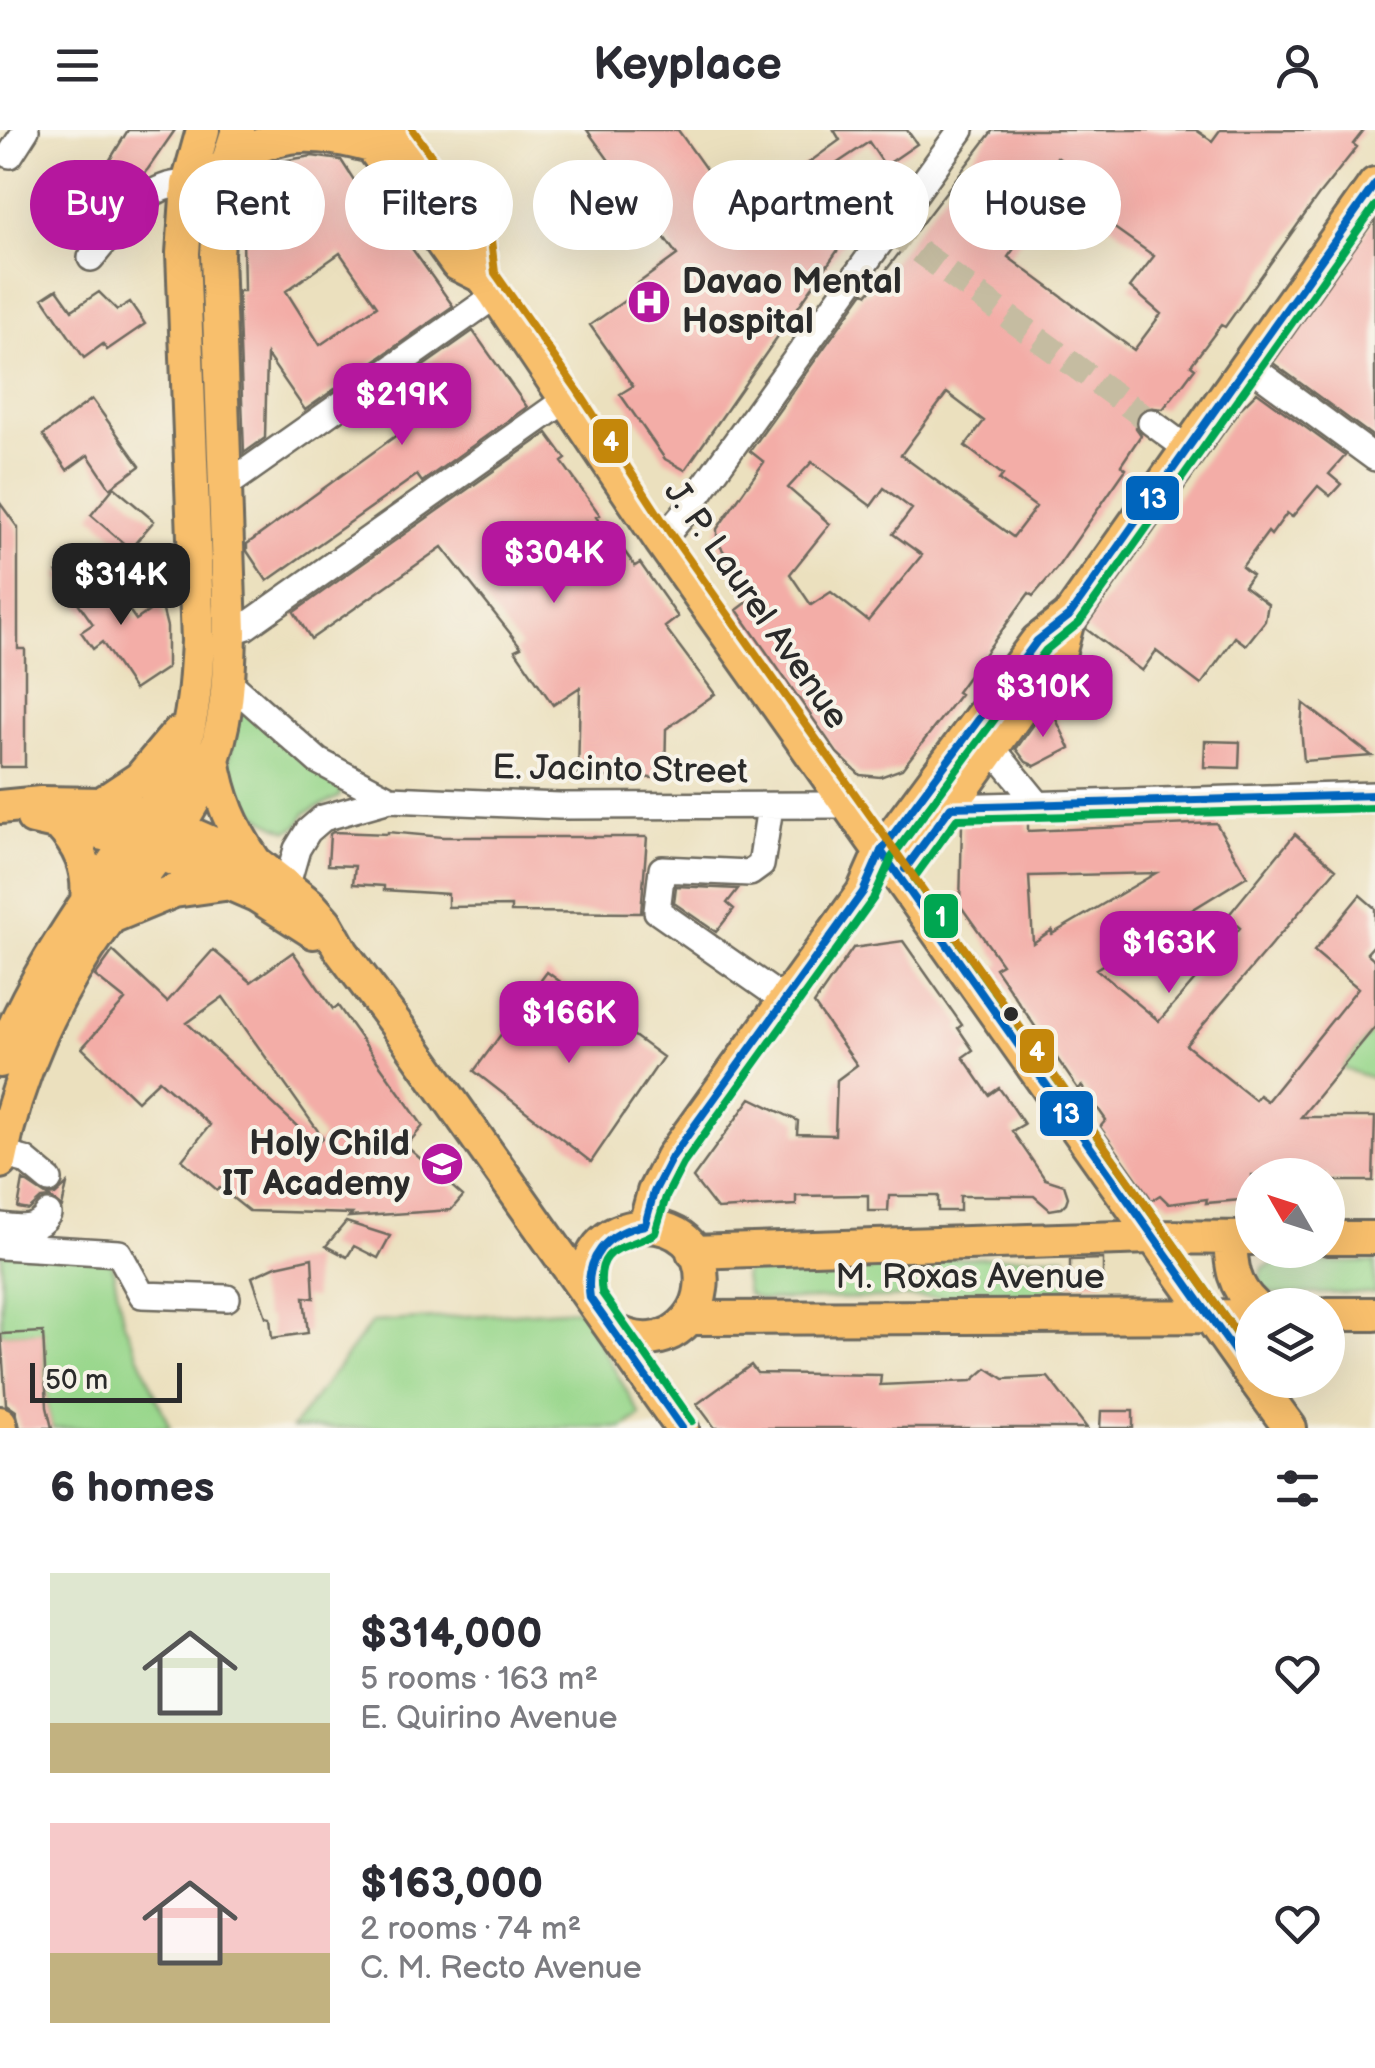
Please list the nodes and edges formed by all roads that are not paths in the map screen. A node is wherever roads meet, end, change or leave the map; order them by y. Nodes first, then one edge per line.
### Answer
1 (26, 130) edge
2 (203, 130) edge
3 (238, 130) edge
4 (960, 130) edge
5 (377, 135) edge
6 (10, 155) dead end
7 (195, 160) edge
8 (227, 160) edge
9 (231, 160) edge
10 (179, 184) edge
11 (1375, 184) edge
12 (183, 250) edge
13 (217, 250) edge
14 (183, 253) junction
15 (217, 254) junction
16 (90, 258) dead end
17 (489, 286) junction
18 (1247, 364) junction
19 (568, 398) junction
20 (1151, 422) tunnel mouth
21 (1186, 448) junction
22 (1375, 458) edge
23 (224, 487) junction
24 (661, 540) junction
25 (1069, 616) junction
26 (230, 632) junction
27 (229, 682) junction
28 (193, 702) junction
29 (993, 749) junction
30 (213, 758) junction
31 (1375, 795) edge
32 (390, 799) junction
33 (1037, 802) junction
34 (101, 804) junction
35 (915, 806) junction
36 (0, 807) edge
37 (770, 807) junction
38 (951, 807) junction
39 (851, 810) junction
40 (58, 823) junction
41 (152, 833) junction
42 (890, 864) junction
43 (243, 872) junction
44 (287, 884) junction
45 (853, 905) junction
46 (99, 909) junction
47 (342, 952) junction
48 (784, 1000) junction
49 (3, 1041) edge
50 (1, 1158) edge
51 (49, 1180) dead end
52 (48, 1214) dead end
53 (645, 1225) junction
54 (0, 1226) edge
55 (544, 1232) junction
56 (1152, 1238) junction
57 (1235, 1238) edge
58 (1345, 1238) edge
59 (1375, 1238) edge
60 (607, 1239) junction
61 (0, 1246) edge
62 (693, 1252) junction
63 (226, 1298) dead end
64 (590, 1298) junction
65 (1345, 1314) edge
66 (1375, 1314) edge
67 (1208, 1316) junction
68 (1235, 1316) edge
69 (689, 1318) junction
70 (612, 1329) junction
71 (1235, 1352) edge
72 (1268, 1398) edge
73 (682, 1428) edge
74 (1290, 1428) edge

1 - 6 street
2 - 7 main road
3 - 8 main road
4 - 24 street
5 - 9 main road
5 - 17 main road, J. P. Laurel Avenue
10 - 16 street
11 - 18 main road
12 - 14 main road
13 - 15 main road
14 - 15 main road
14 - 28 main road
15 - 23 main road
17 - 19 main road, J. P. Laurel Avenue
17 - 23 street
18 - 21 main road
18 - 22 street
19 - 24 main road, J. P. Laurel Avenue
19 - 26 street
20 - 21 street
21 - 25 main road
23 - 26 main road
24 - 39 main road, J. P. Laurel Avenue
25 - 29 main road
25 - 35 main road
26 - 27 main road
27 - 30 main road
27 - 32 street, E. Jacinto Street
28 - 34 main road
28 - 41 main road
29 - 33 street
29 - 38 main road
30 - 41 main road
30 - 43 main road
31 - 33 street
32 - 37 street, E. Jacinto Street
32 - 44 street, E. Jacinto Street
33 - 38 street
34 - 36 main road
34 - 41 main road
35 - 39 main road
35 - 42 main road
36 - 40 main road
37 - 39 street, E. Jacinto Street
37 - 48 street
38 - 42 main road
39 - 42 main road, J. P. Laurel Avenue
39 - 45 main road
40 - 41 main road
40 - 46 main road
41 - 43 main road
41 - 46 main road
42 - 45 main road
42 - 56 main road, J. P. Laurel Avenue
43 - 44 main road
43 - 46 main road
43 - 47 main road
44 - 47 main road
45 - 48 main road
46 - 49 main road
46 - 50 main road
47 - 55 main road
48 - 53 main road
50 - 51 street
52 - 54 street
53 - 60 main road
53 - 62 main road
55 - 60 main road
55 - 64 main road
56 - 57 main road, M. Roxas Avenue
56 - 62 main road, M. Roxas Avenue
56 - 67 main road, J. P. Laurel Avenue
58 - 59 main road
60 - 64 main road
61 - 63 street
62 - 69 main road
64 - 70 main road
65 - 66 main road
67 - 68 main road, M. Roxas Avenue
67 - 69 main road, M. Roxas Avenue
67 - 71 main road, J. P. Laurel Avenue
69 - 70 main road
70 - 73 main road
72 - 74 main road, J. P. Laurel Avenue

